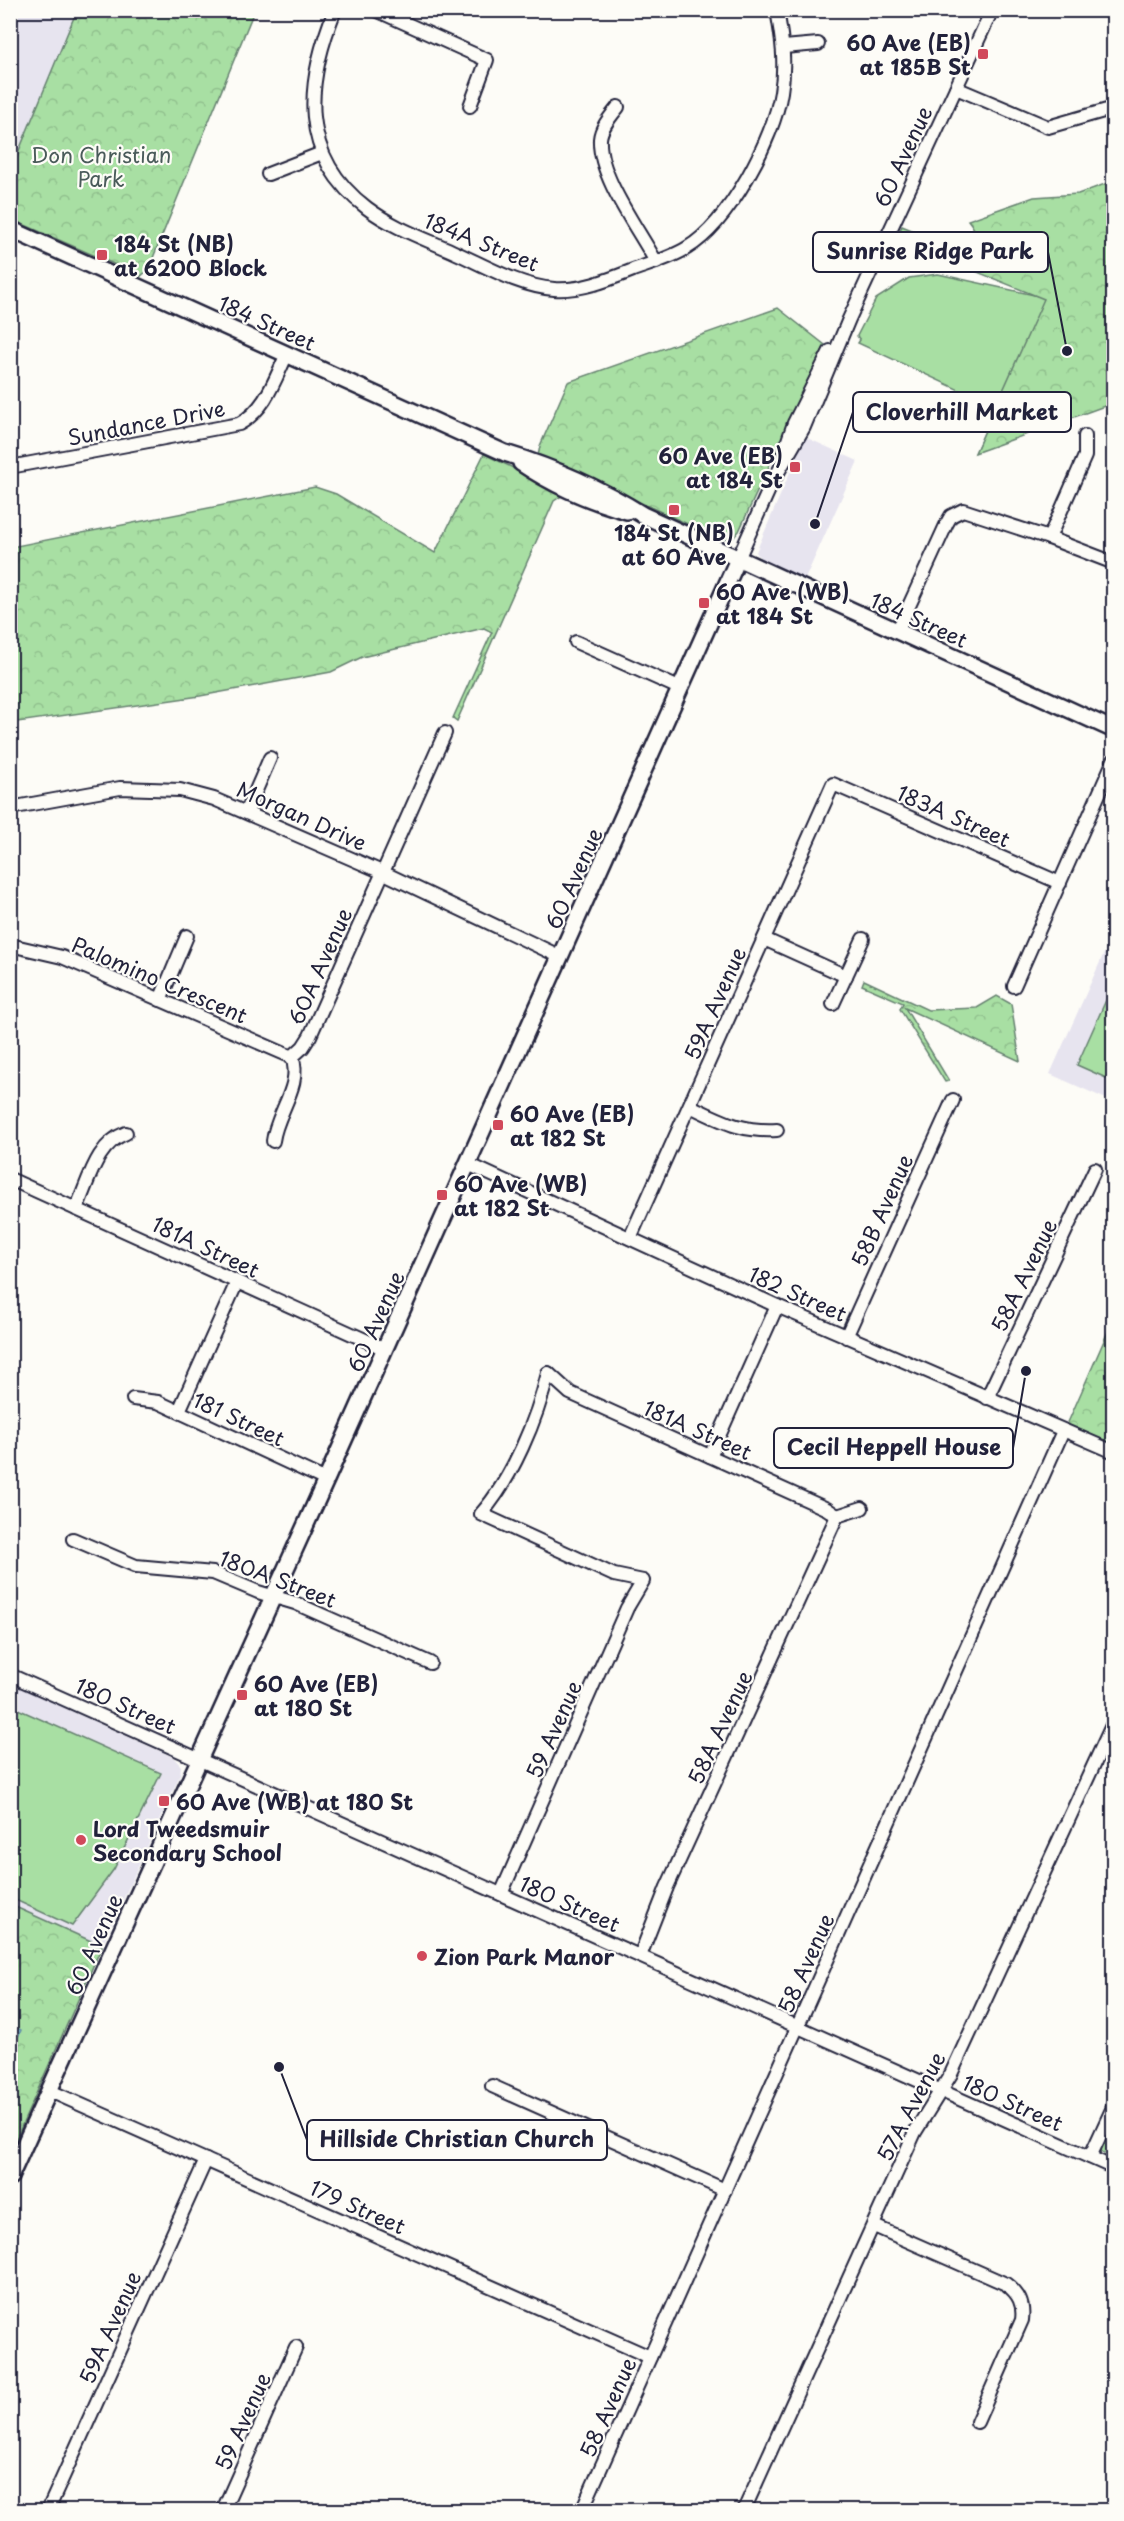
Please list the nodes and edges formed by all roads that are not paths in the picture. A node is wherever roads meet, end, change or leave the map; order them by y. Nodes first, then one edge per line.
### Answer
1 (335, 10) edge
2 (376, 10) edge
3 (777, 10) edge
4 (992, 10) edge
5 (818, 44) dead end
6 (784, 47) junction
7 (956, 88) junction
8 (470, 106) dead end
9 (618, 106) dead end
10 (1113, 108) edge
11 (322, 153) junction
12 (268, 174) dead end
13 (10, 229) edge
14 (656, 262) junction
15 (287, 354) junction
16 (1085, 436) dead end
17 (10, 467) edge
18 (1049, 538) junction
19 (738, 559) junction
20 (1113, 563) edge
21 (897, 632) junction
22 (576, 642) dead end
23 (679, 688) junction
24 (1113, 730) edge
25 (445, 733) dead end
26 (270, 758) dead end
27 (1113, 760) edge
28 (833, 784) joint
29 (10, 807) edge
30 (247, 812) junction
31 (382, 872) junction
32 (1060, 883) junction
33 (187, 936) dead end
34 (764, 939) junction
35 (863, 939) dead end
36 (10, 945) edge
37 (561, 957) junction
38 (846, 976) junction
39 (1014, 986) dead end
40 (160, 1000) junction
41 (833, 1004) dead end
42 (292, 1057) junction
43 (953, 1100) dead end
44 (690, 1106) junction
45 (777, 1130) dead end
46 (126, 1132) dead end
47 (273, 1141) dead end
48 (468, 1164) junction
49 (1095, 1169) dead end
50 (10, 1179) edge
51 (76, 1209) junction
52 (630, 1238) junction
53 (237, 1282) junction
54 (777, 1306) junction
55 (846, 1336) junction
56 (385, 1349) junction
57 (987, 1398) junction
58 (132, 1399) dead end
59 (179, 1411) junction
60 (1063, 1431) junction
61 (1113, 1452) edge
62 (710, 1456) junction
63 (326, 1480) junction
64 (862, 1508) dead end
65 (837, 1516) junction
66 (73, 1539) dead end
67 (643, 1581) joint
68 (273, 1597) junction
69 (430, 1663) dead end
70 (10, 1675) edge
71 (1113, 1720) edge
72 (200, 1759) junction
73 (501, 1894) junction
74 (640, 1956) junction
75 (798, 2027) junction
76 (492, 2086) dead end
77 (50, 2091) junction
78 (940, 2091) junction
79 (1113, 2105) edge
80 (1090, 2157) junction
81 (206, 2160) junction
82 (1113, 2168) edge
83 (10, 2177) edge
84 (725, 2190) junction
85 (874, 2226) junction
86 (296, 2347) dead end
87 (650, 2357) junction
88 (977, 2422) dead end
89 (48, 2511) edge
90 (223, 2511) edge
91 (582, 2511) edge
92 (744, 2511) edge

1 - 11 street
2 - 8 street
3 - 6 street
4 - 7 street, 60 Avenue
5 - 6 street
6 - 14 street
7 - 10 street
7 - 19 street, 60 Avenue
9 - 14 street
11 - 12 street
11 - 14 street, 184A Street
13 - 15 main road, 184 Street
15 - 17 street, Sundance Drive
15 - 19 main road, 184 Street
16 - 18 street
18 - 20 street
18 - 21 street
19 - 21 main road, 184 Street
19 - 23 main road, 60 Avenue
21 - 24 main road, 184 Street
22 - 23 street
23 - 37 main road, 60 Avenue
25 - 31 street, 60A Avenue
26 - 30 street
27 - 32 street
28 - 32 street, 183A Street
28 - 34 street, 59A Avenue
29 - 30 street, Morgan Drive
30 - 31 street, Morgan Drive
31 - 37 street, Morgan Drive
31 - 42 street, 60A Avenue
32 - 39 street
33 - 40 street
34 - 38 street
34 - 44 street, 59A Avenue
35 - 38 street
36 - 40 street, Palomino Crescent
37 - 48 main road, 60 Avenue
38 - 41 street
40 - 42 street, Palomino Crescent
42 - 47 street
43 - 55 street, 58B Avenue
44 - 45 street
44 - 52 street, 59A Avenue
46 - 51 street
48 - 52 street, 182 Street
48 - 56 main road, 60 Avenue
49 - 57 street, 58A Avenue
50 - 51 street, 181A Street
51 - 53 street, 181A Street
52 - 54 street, 182 Street
53 - 56 street, 181A Street
53 - 59 street
54 - 55 street, 182 Street
54 - 62 street
55 - 57 street, 182 Street
56 - 63 main road, 60 Avenue
57 - 60 street, 182 Street
58 - 59 street, 181 Street
59 - 63 street, 181 Street
60 - 61 street, 182 Street
60 - 75 street, 58 Avenue
62 - 65 street, 181A Street
62 - 67 street, 181A Street
63 - 68 main road, 60 Avenue
64 - 65 street
65 - 74 street, 58A Avenue
66 - 68 street, 180A Street
67 - 73 street, 59 Avenue
68 - 69 street, 180A Street
68 - 72 main road, 60 Avenue
70 - 72 street, 180 Street
71 - 78 street, 57A Avenue
72 - 73 street, 180 Street
72 - 77 main road, 60 Avenue
73 - 74 street, 180 Street
74 - 75 street, 180 Street
75 - 78 street, 180 Street
75 - 84 street, 58 Avenue
76 - 84 street
77 - 81 street, 179 Street
77 - 83 main road, 60 Avenue
78 - 80 street, 180 Street
78 - 85 street, 57A Avenue
79 - 80 street
80 - 82 street, 180 Street
81 - 87 street, 179 Street
81 - 89 street, 59A Avenue
84 - 87 street, 58 Avenue
85 - 88 street
85 - 92 street, 57A Avenue
86 - 90 street, 59 Avenue
87 - 91 street, 58 Avenue

